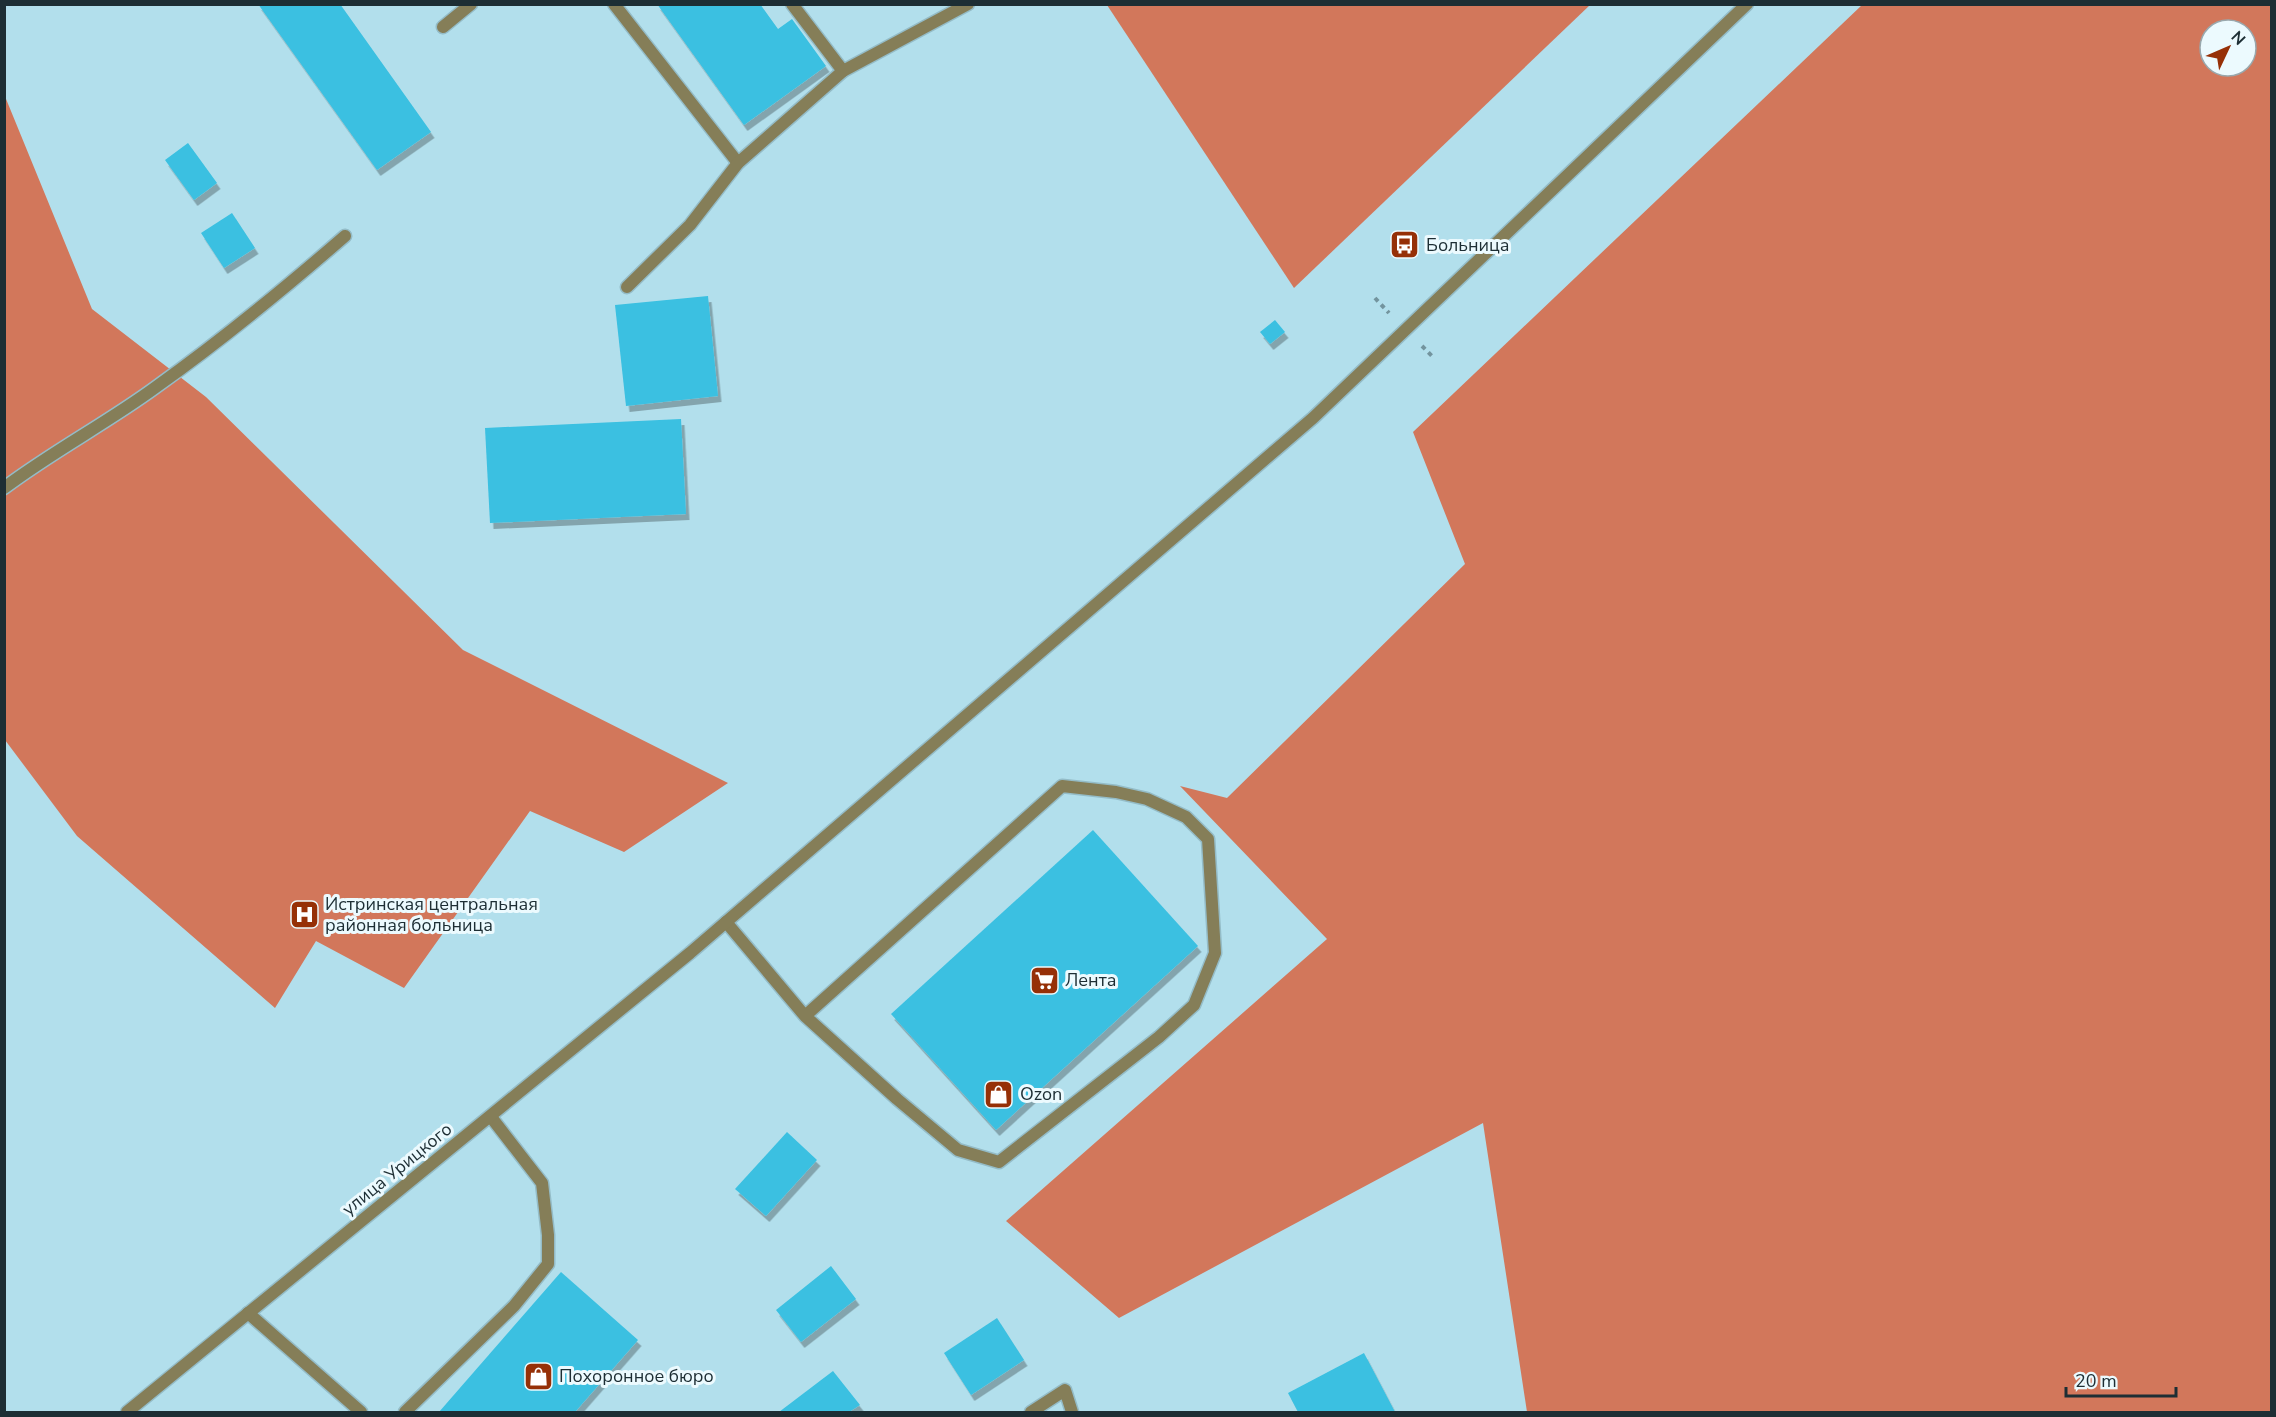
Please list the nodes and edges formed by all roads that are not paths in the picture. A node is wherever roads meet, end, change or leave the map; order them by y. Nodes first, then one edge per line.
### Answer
1 (471, 4) edge
2 (614, 4) edge
3 (792, 4) edge
4 (968, 4) edge
5 (1747, 4) edge
6 (443, 27) dead end
7 (843, 71) junction
8 (738, 163) junction
9 (345, 236) dead end
10 (627, 287) dead end
11 (4, 488) edge
12 (726, 922) junction
13 (806, 1016) junction
14 (491, 1117) junction
15 (248, 1313) junction
16 (127, 1413) edge
17 (361, 1413) edge
18 (405, 1413) edge
19 (1031, 1413) edge
20 (1072, 1413) edge

1 - 6 street
2 - 8 street
3 - 7 street
4 - 7 street
5 - 12 street, улица Урицкого
7 - 8 street
8 - 10 street
9 - 11 street
12 - 13 street
12 - 14 street, улица Урицкого
13 - 13 street
14 - 15 street, улица Урицкого
14 - 18 street
15 - 16 street, улица Урицкого
15 - 17 street
19 - 20 street

